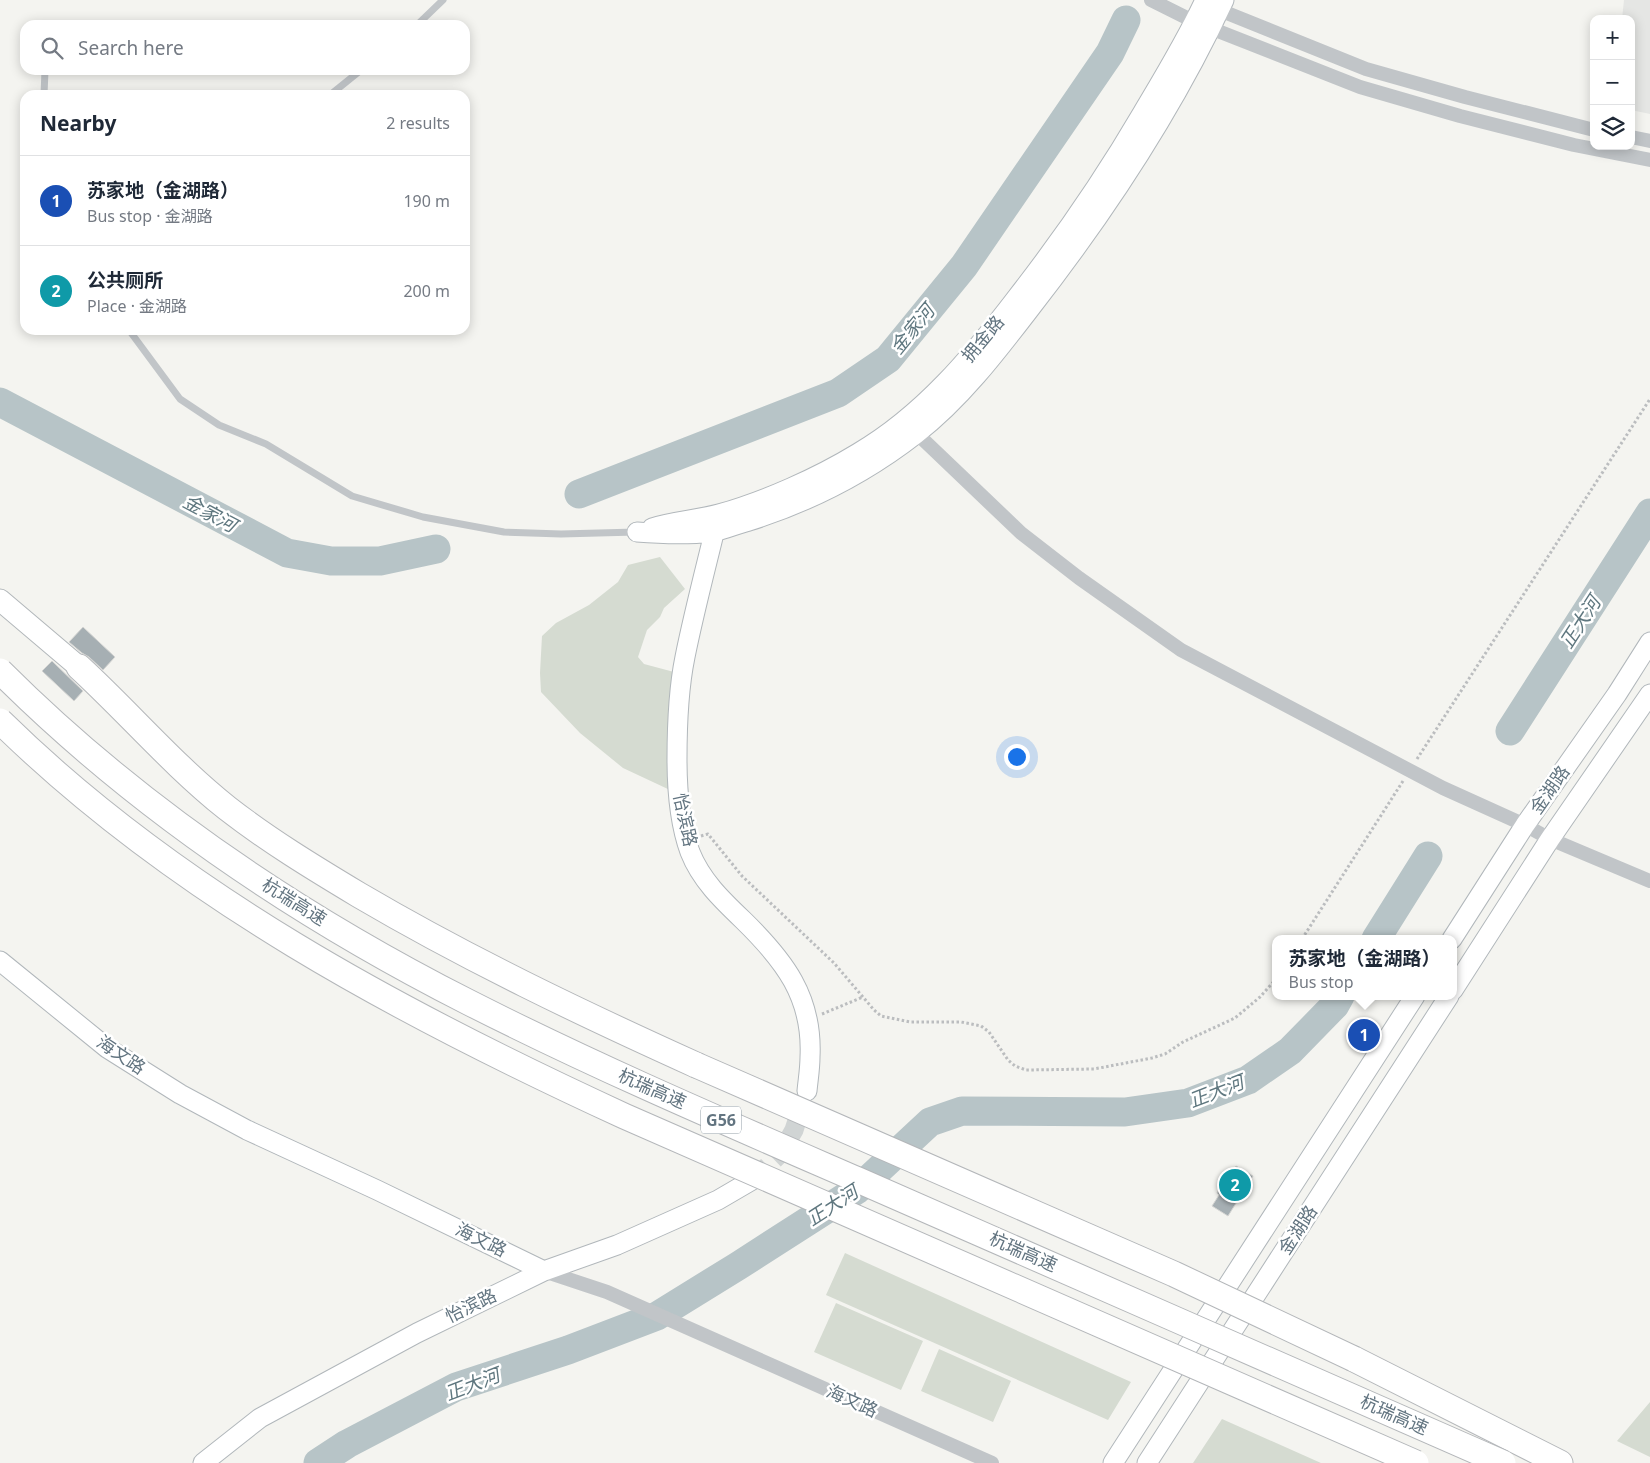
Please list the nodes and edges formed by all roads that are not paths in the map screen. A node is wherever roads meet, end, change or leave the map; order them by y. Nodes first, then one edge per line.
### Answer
1 (443, 0) edge
2 (1151, 0) edge
3 (1210, 3) edge
4 (422, 20) edge
5 (1203, 25) junction
6 (45, 75) edge
7 (355, 75) edge
8 (44, 90) edge
9 (336, 90) edge
10 (1590, 129) edge
11 (1635, 138) edge
12 (1650, 141) edge
13 (1650, 160) edge
14 (133, 335) edge
15 (911, 427) junction
16 (716, 523) junction
17 (637, 532) joint
18 (0, 600) edge
19 (1650, 642) edge
20 (79, 667) joint
21 (0, 671) edge
22 (1650, 694) edge
23 (0, 721) edge
24 (1525, 825) junction
25 (1550, 839) junction
26 (1650, 881) edge
27 (1455, 935) edge
28 (0, 961) edge
29 (1457, 984) edge
30 (1412, 1000) edge
31 (1446, 1000) edge
32 (807, 1091) tunnel mouth
33 (754, 1179) tunnel mouth
34 (544, 1271) junction
35 (203, 1463) edge
36 (992, 1463) edge
37 (1113, 1463) edge
38 (1147, 1463) edge
39 (1416, 1463) edge
40 (1503, 1463) edge
41 (1560, 1463) edge

1 - 4 lane
2 - 5 street
3 - 5 street
3 - 10 street
5 - 13 street
5 - 15 street
6 - 8 lane
7 - 9 lane
11 - 12 street
14 - 17 lane
15 - 16 street
15 - 24 street
16 - 17 street
16 - 32 street, 怡滨路
18 - 20 main road
19 - 24 street, 金湖路
20 - 41 highway, bridge
21 - 40 highway, 杭瑞高速 / G56, bridge
22 - 25 street, 金湖路
23 - 39 highway, 杭瑞高速 / G56, bridge
24 - 25 street
24 - 27 street, 金湖路
25 - 26 street
25 - 29 street, 金湖路
28 - 34 street, 海文路
30 - 37 street, 金湖路
31 - 38 street, 金湖路
33 - 34 street, 怡滨路
34 - 35 street, 怡滨路
34 - 36 street, 海文路

